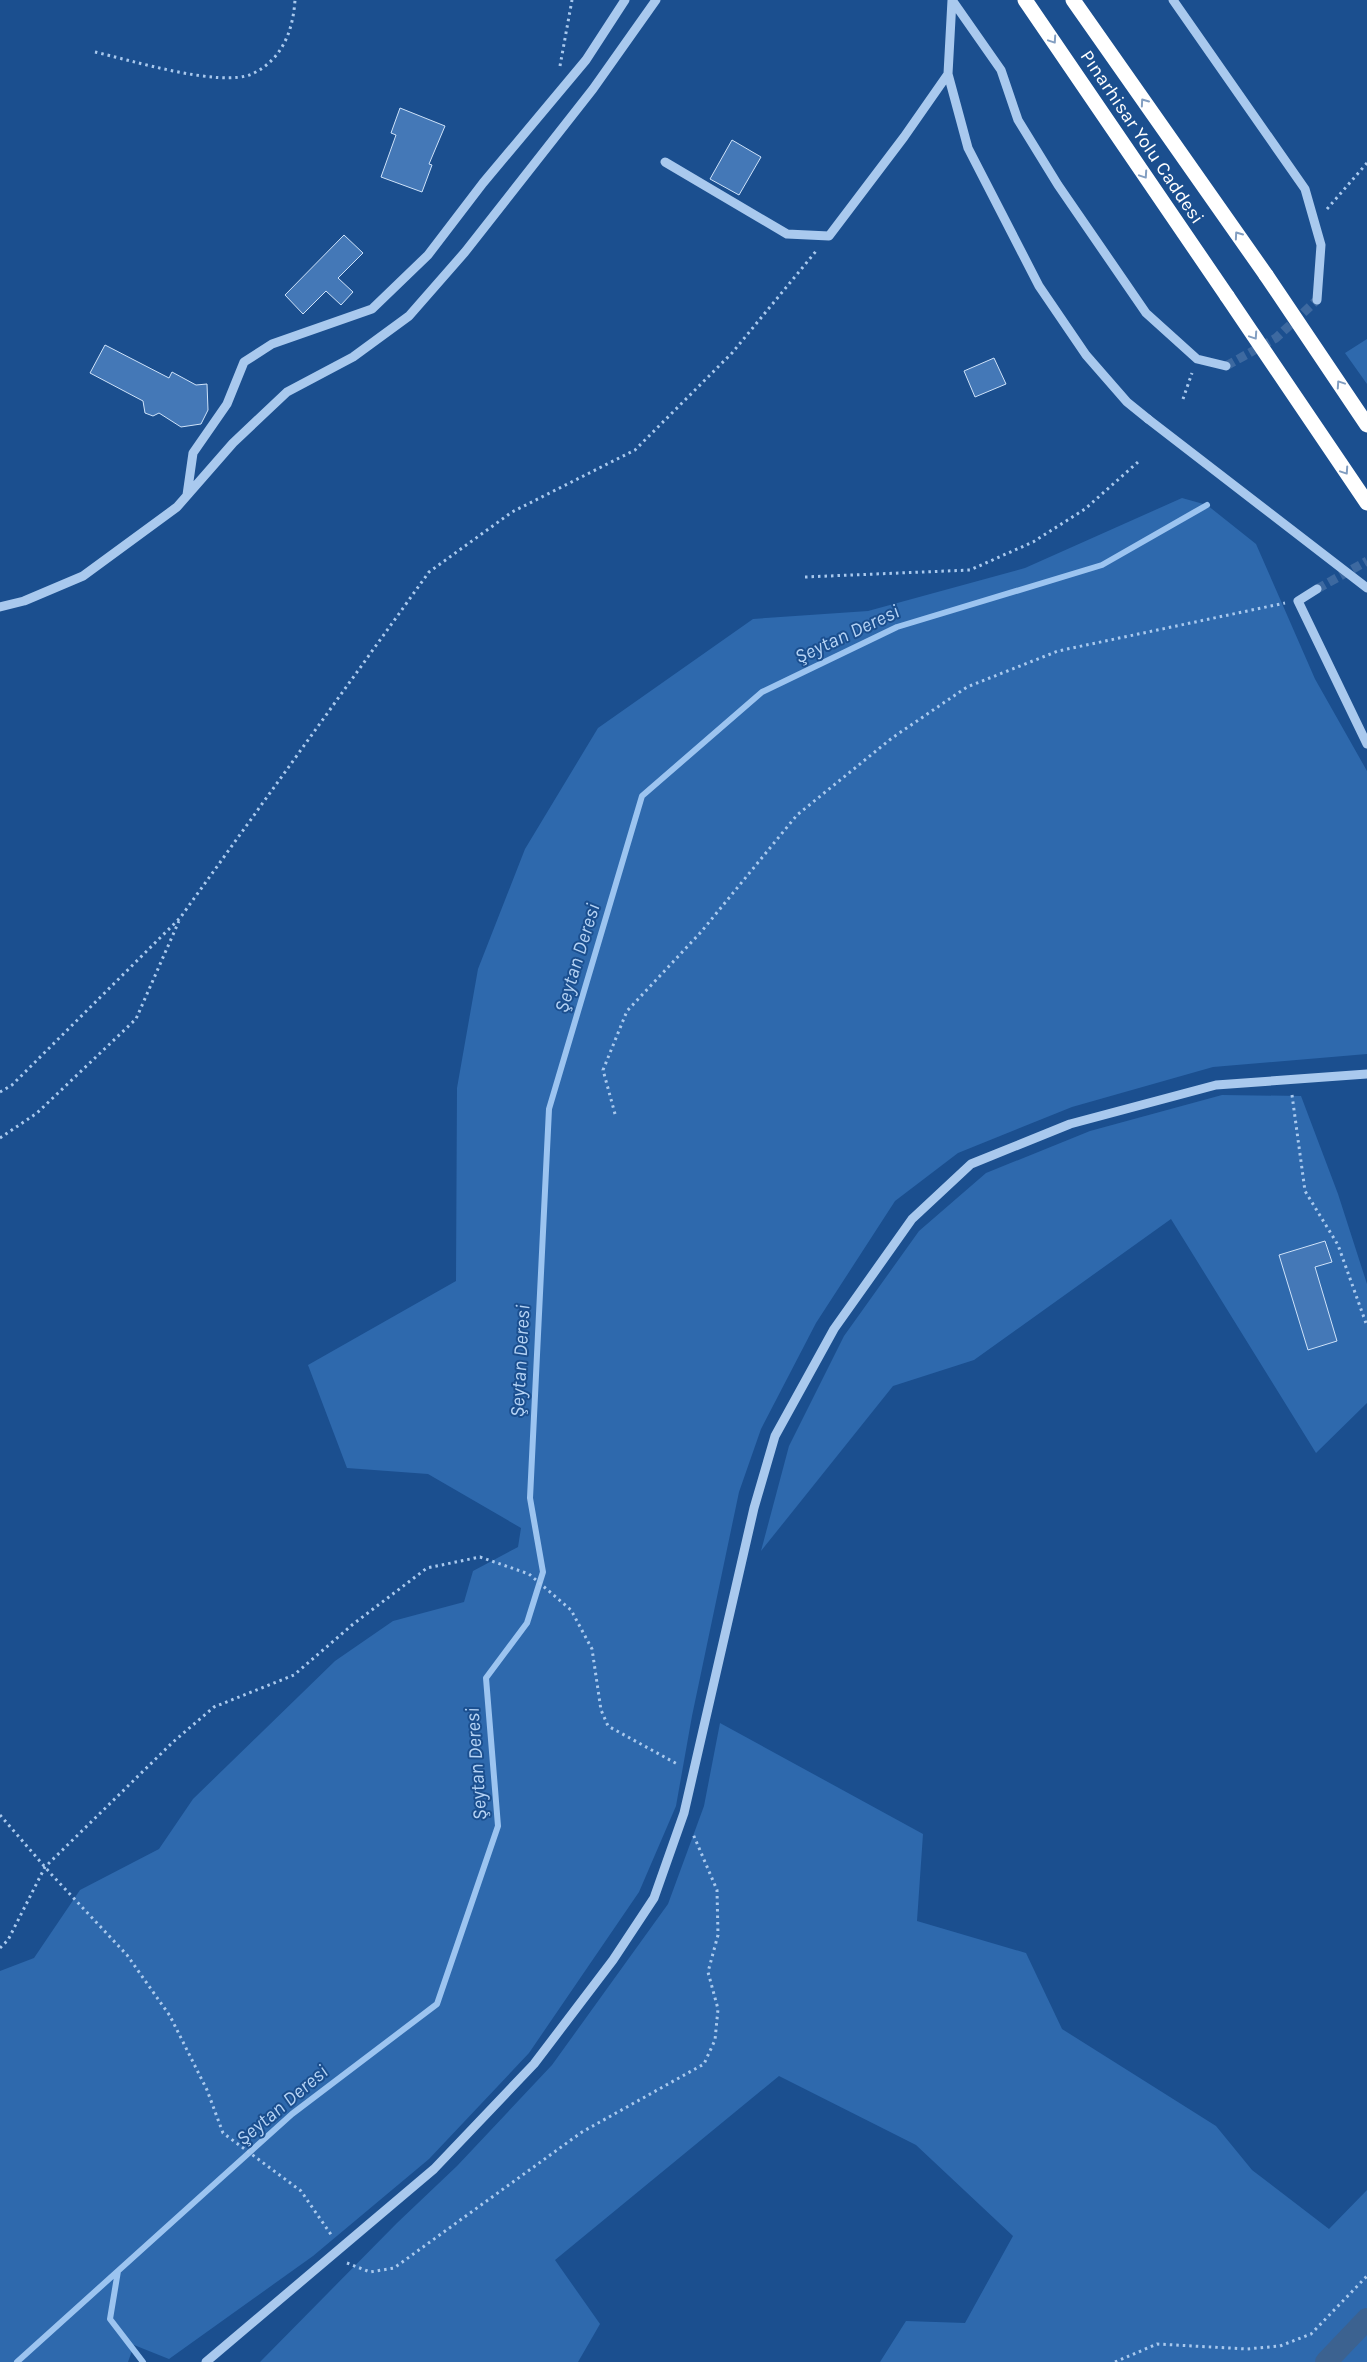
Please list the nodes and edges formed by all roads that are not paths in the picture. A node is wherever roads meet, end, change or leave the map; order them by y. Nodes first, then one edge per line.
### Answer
1 (624, 0) edge
2 (656, 0) edge
3 (952, 0) edge
4 (1025, 0) edge
5 (1073, 0) edge
6 (1173, 0) edge
7 (948, 74) junction
8 (665, 162) dead end
9 (1317, 300) tunnel mouth
10 (1226, 366) tunnel mouth
11 (1367, 425) edge
12 (187, 495) junction
13 (1367, 503) edge
14 (1367, 588) edge
15 (1317, 589) tunnel mouth
16 (0, 607) edge
17 (1367, 744) edge
18 (1367, 1074) edge
19 (206, 2362) edge

1 - 12 street
2 - 12 street
3 - 7 street
3 - 10 street
4 -> 13 highway, Pınarhisar Yolu Caddesi, bridge
11 -> 5 highway, Pınarhisar Yolu Caddesi, bridge
6 - 9 street
7 - 8 street
7 - 14 street, bridge
12 - 16 street
15 - 17 street
18 - 19 street

